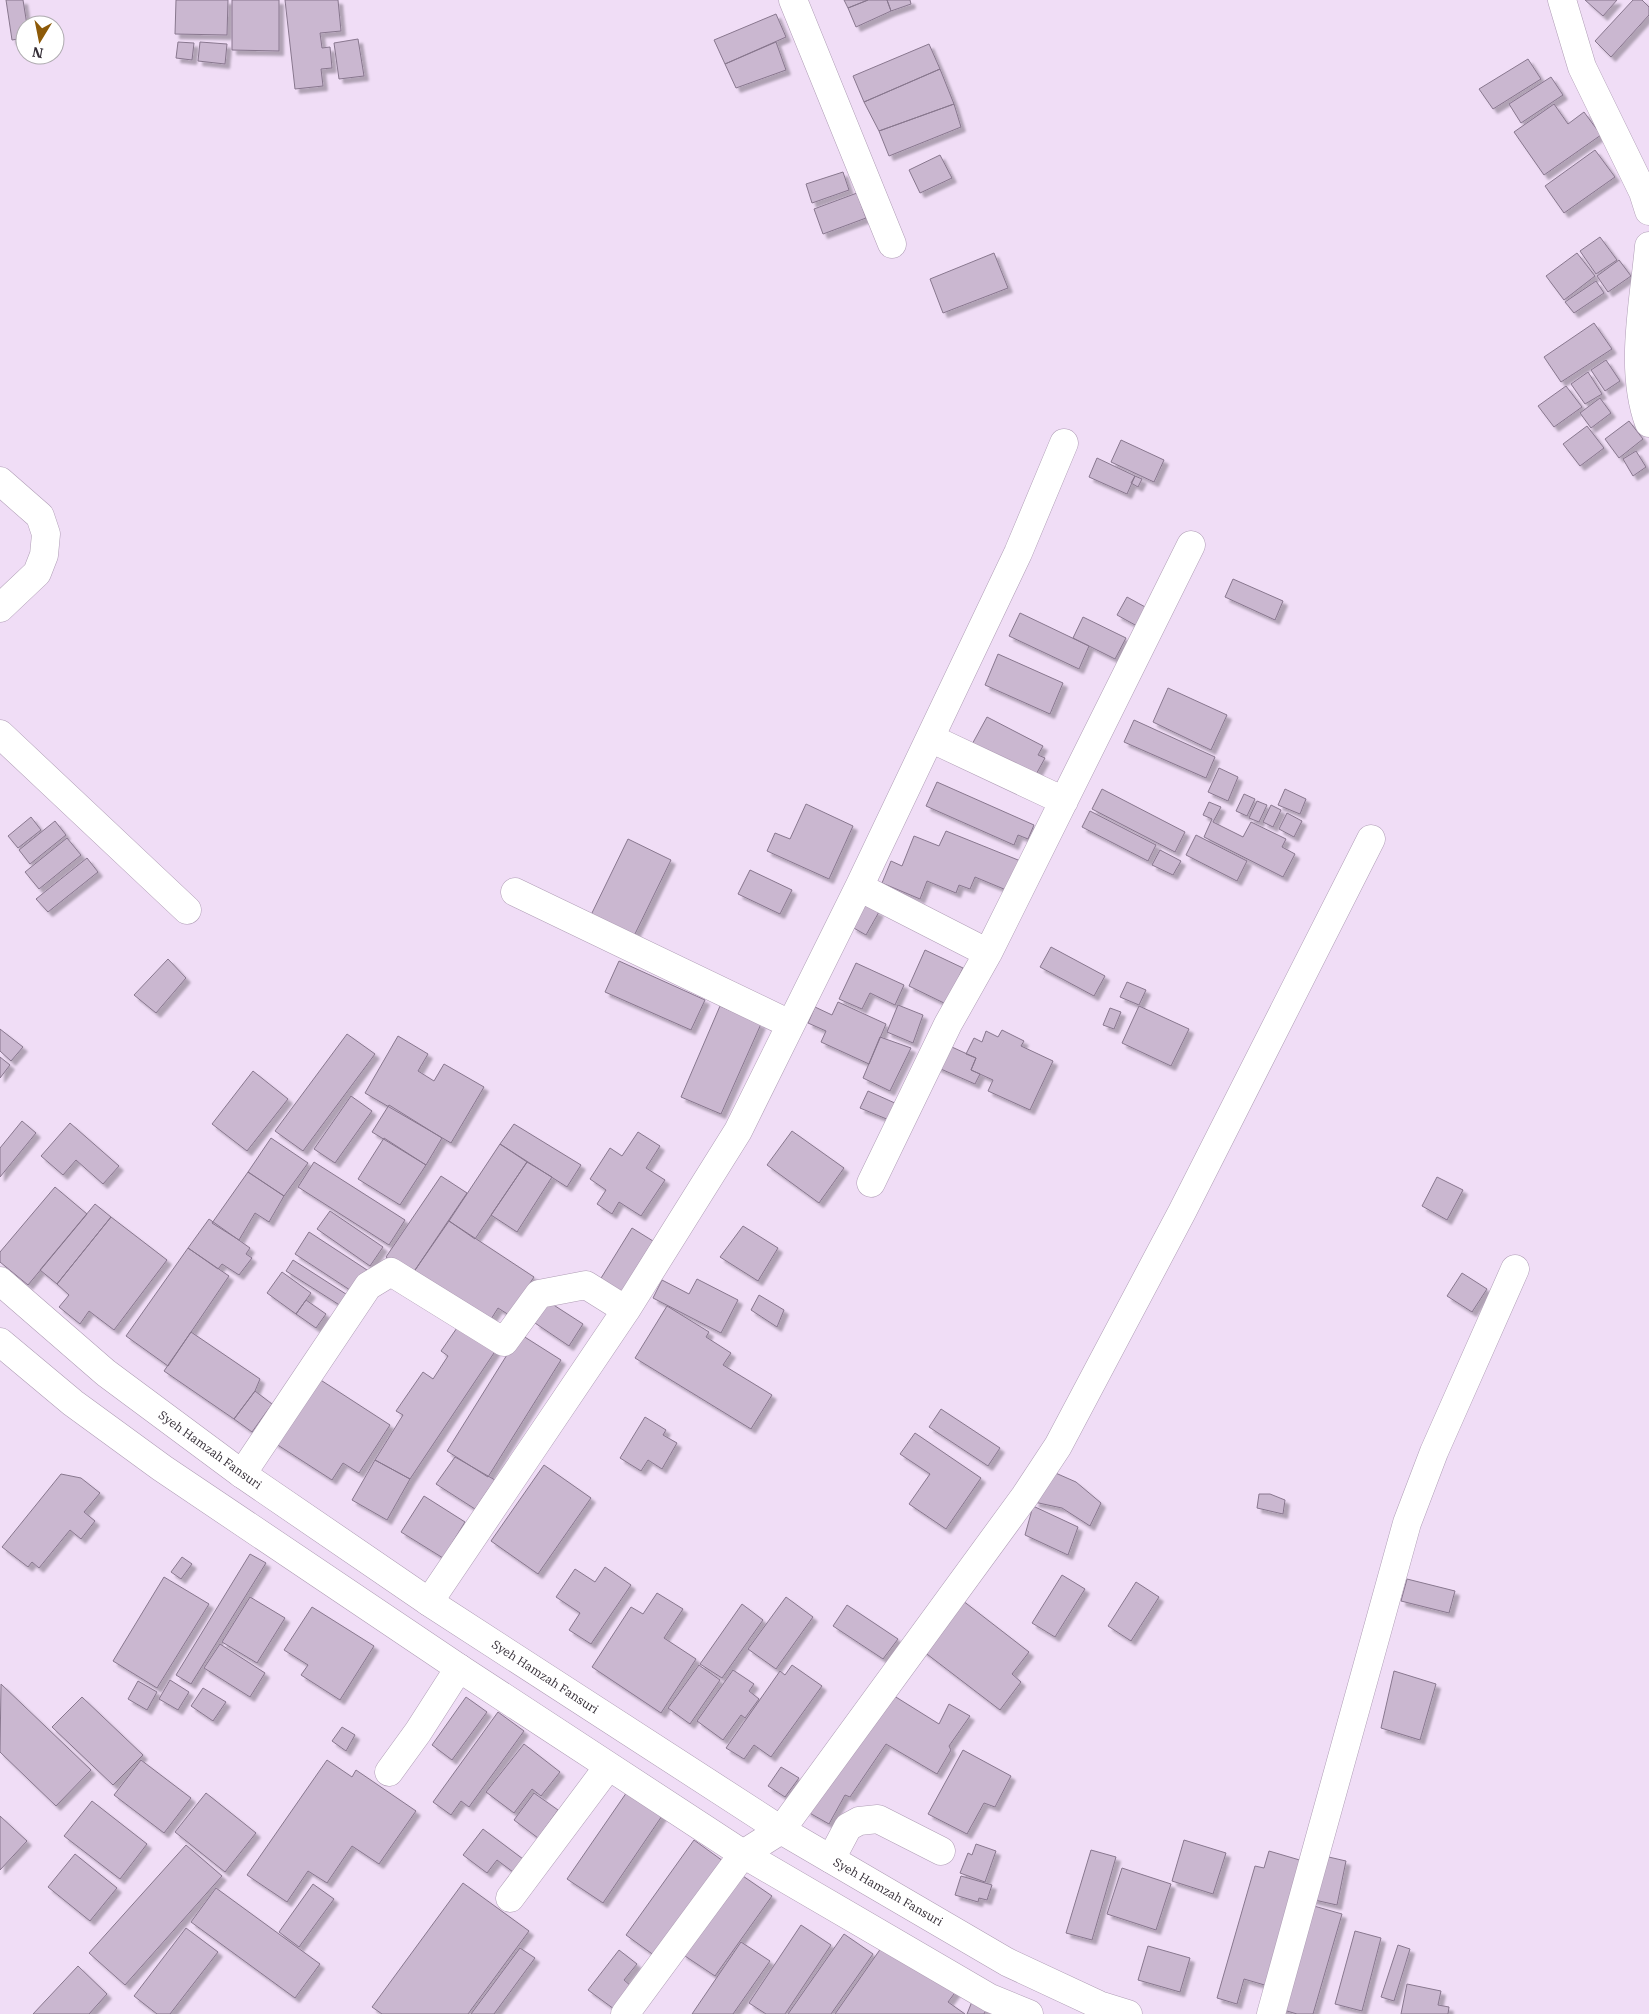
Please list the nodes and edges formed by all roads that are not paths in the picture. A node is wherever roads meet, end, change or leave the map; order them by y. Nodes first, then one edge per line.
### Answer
1 (793, 0) edge
2 (1562, 0) edge
3 (1649, 211) edge
4 (892, 244) dead end
5 (1649, 246) edge
6 (1649, 422) edge
7 (1064, 443) dead end
8 (0, 481) edge
9 (1191, 544) dead end
10 (0, 608) edge
11 (0, 734) edge
12 (930, 738) junction
13 (1064, 801) junction
14 (1371, 839) dead end
15 (859, 887) junction
16 (515, 892) dead end
17 (188, 910) dead end
18 (988, 953) junction
19 (790, 1024) junction
20 (871, 1183) dead end
21 (1515, 1270) dead end
22 (0, 1281) edge
23 (626, 1310) junction
24 (0, 1342) edge
25 (242, 1474) junction
26 (429, 1602) junction
27 (459, 1668) junction
28 (608, 1766) junction
29 (389, 1772) dead end
30 (781, 1830) junction
31 (941, 1852) dead end
32 (743, 1854) junction
33 (831, 1859) junction
34 (510, 1898) dead end
35 (625, 2014) edge
36 (1029, 2014) edge
37 (1128, 2014) edge
38 (1271, 2014) edge

1 - 4 street
2 - 3 street
5 - 6 street
7 - 12 street
8 - 10 street
9 - 13 street
11 - 17 street
12 - 13 street
12 - 15 street
13 - 18 street
14 - 30 street
15 - 18 street
15 - 19 street
16 - 19 street
18 - 20 street
19 - 23 street
21 - 38 street
22 - 25 street, Syeh Hamzah Fansuri
23 - 25 street
23 - 26 street
24 - 27 street
25 - 26 street, Syeh Hamzah Fansuri
26 - 30 street, Syeh Hamzah Fansuri
27 - 28 street
27 - 29 street
28 - 32 street
28 - 34 street
30 - 32 street
30 - 33 street, Syeh Hamzah Fansuri
31 - 33 street
32 - 35 street
32 - 36 street
33 - 37 street, Syeh Hamzah Fansuri

